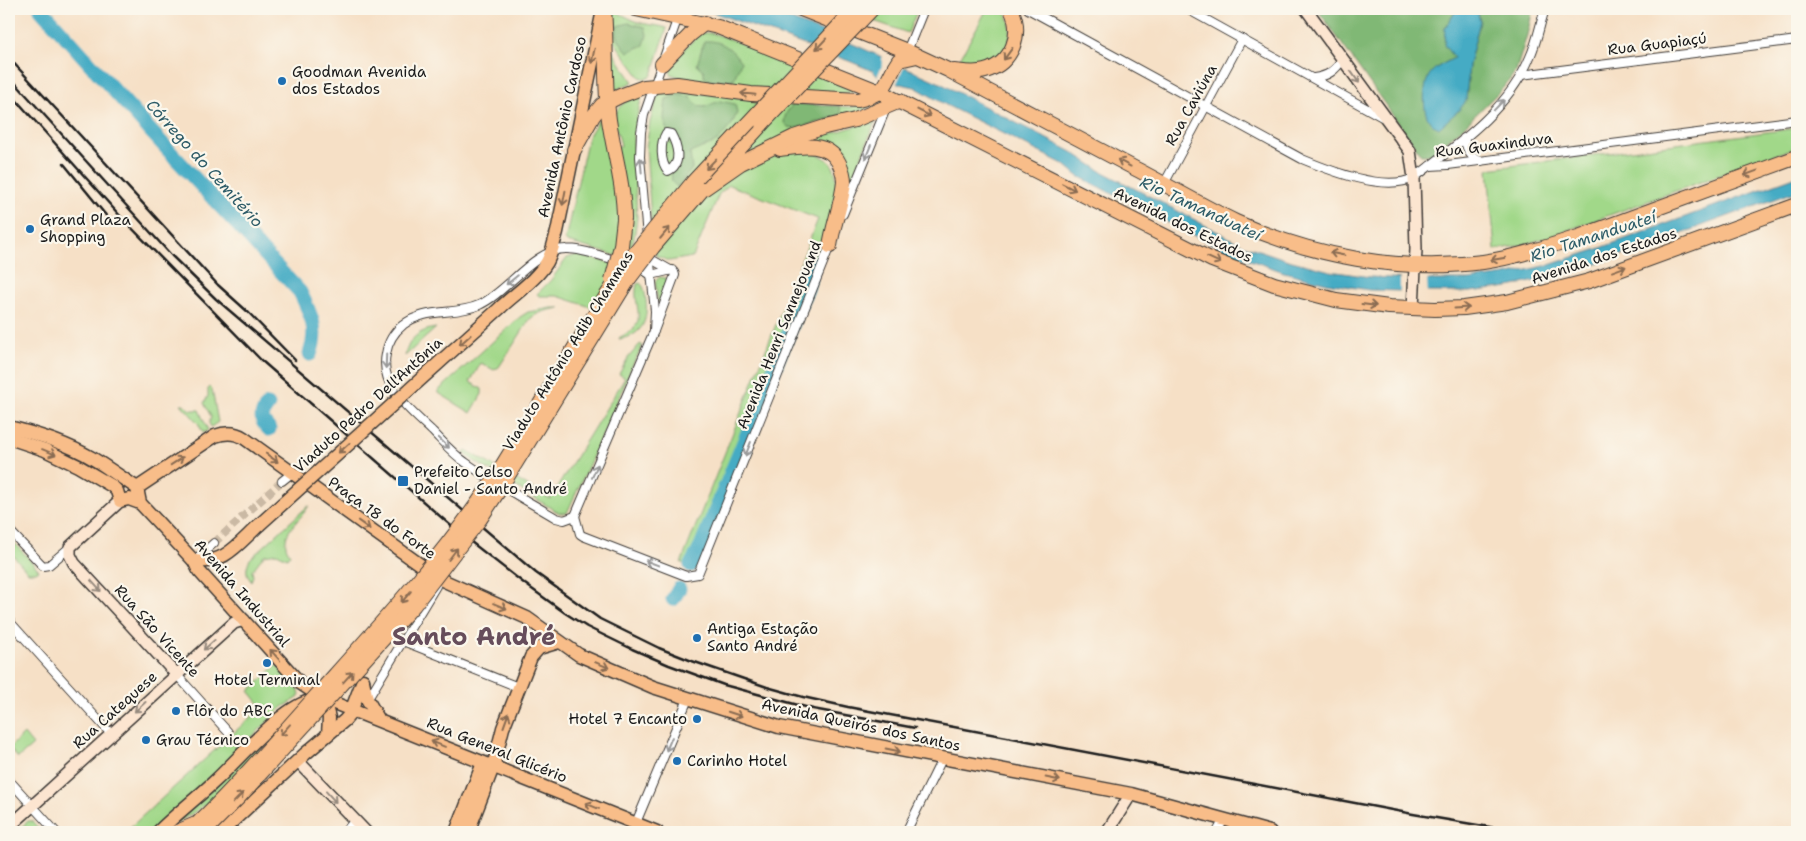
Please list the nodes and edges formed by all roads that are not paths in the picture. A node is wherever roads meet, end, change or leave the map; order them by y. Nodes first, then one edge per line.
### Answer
1 (604, 9) edge
2 (636, 9) edge
3 (801, 9) edge
4 (855, 9) edge
5 (872, 9) edge
6 (924, 9) edge
7 (1011, 9) edge
8 (1028, 9) edge
9 (1187, 9) edge
10 (1306, 9) edge
11 (1545, 9) edge
12 (678, 13) edge
13 (705, 23) junction
14 (1242, 39) junction
15 (1797, 40) edge
16 (912, 53) junction
17 (1343, 58) junction
18 (662, 64) junction
19 (948, 70) junction
20 (1521, 76) junction
21 (1314, 78) junction
22 (654, 85) junction
23 (889, 97) junction
24 (608, 102) junction
25 (1206, 106) junction
26 (1387, 120) junction
27 (1797, 120) edge
28 (1464, 138) junction
29 (574, 150) junction
30 (765, 151) junction
31 (1797, 157) edge
32 (1482, 161) junction
33 (1430, 166) junction
34 (1414, 178) junction
35 (1164, 184) junction
36 (702, 190) junction
37 (1797, 205) edge
38 (645, 214) junction
39 (830, 246) junction
40 (551, 252) junction
41 (649, 258) junction
42 (634, 264) junction
43 (672, 270) junction
44 (1415, 270) junction
45 (651, 275) junction
46 (607, 295) junction
47 (1414, 303) junction
48 (654, 331) junction
49 (9, 427) edge
50 (9, 438) edge
51 (112, 486) junction
52 (137, 488) junction
53 (120, 501) junction
54 (140, 503) junction
55 (575, 516) junction
56 (9, 530) edge
57 (214, 543) tunnel mouth
58 (70, 547) junction
59 (194, 561) junction
60 (440, 580) junction
61 (244, 620) junction
62 (10, 622) dead end
63 (388, 635) dead end
64 (403, 641) junction
65 (559, 642) junction
66 (177, 675) junction
67 (518, 687) junction
68 (324, 699) junction
69 (367, 699) junction
70 (688, 699) junction
71 (352, 709) junction
72 (379, 720) junction
73 (228, 732) dead end
74 (111, 734) junction
75 (328, 734) junction
76 (942, 759) junction
77 (298, 760) junction
78 (488, 765) junction
79 (9, 780) edge
80 (1131, 794) junction
81 (32, 806) junction
82 (1224, 819) junction
83 (354, 821) junction
84 (9, 826) edge
85 (638, 828) edge
86 (198, 830) edge
87 (56, 832) edge
88 (158, 832) edge
89 (177, 832) edge
90 (221, 832) edge
91 (344, 832) edge
92 (366, 832) edge
93 (456, 832) edge
94 (468, 832) edge
95 (657, 832) edge
96 (906, 832) edge
97 (1107, 832) edge
98 (1217, 832) edge
99 (1270, 832) edge

1 - 24 highway
1 -> 29 main road, Avenida Antônio Cardoso
2 - 12 highway, Avenida dos Estados
3 - 16 highway, Avenida dos Estados
4 -> 46 highway, Viaduto Antônio Adib Chammas, bridge
5 - 36 highway, Viaduto Antônio Adib Chammas, bridge
6 - 16 street
7 -> 19 highway
8 - 25 street, Rua Guaxinduva
9 - 14 street
10 - 17 street
11 - 20 street
12 - 13 highway, Avenida dos Estados
12 - 18 street
13 - 18 highway
13 - 23 highway, Avenida dos Estados
14 - 21 street
14 - 25 street, Rua Caviúna
15 - 20 street, Rua Guapiaçú
16 - 19 highway, Avenida dos Estados
16 - 23 highway
17 - 21 street
17 -> 26 street
18 - 22 street
35 -> 19 highway, Avenida dos Estados
28 -> 20 street
21 - 26 street
23 -> 22 highway
22 - 24 highway
38 -> 22 street
23 - 30 highway
23 -> 39 street, Avenida Henri Sannejouand
23 -> 47 highway, Avenida dos Estados
24 - 29 highway
24 - 46 highway, bridge
25 - 34 street, Rua Guaxinduva
25 - 35 street, Rua Caviúna
26 - 34 street
27 - 32 street, Rua Guaxinduva
28 - 32 street
28 - 33 street
29 -> 40 main road, Avenida Antônio Cardoso
30 - 36 highway
30 - 39 highway
31 -> 44 highway, Avenida dos Estados
32 - 33 street, Rua Guaxinduva
33 - 34 street, Rua Guaxinduva
34 - 44 street
44 -> 35 highway, Avenida dos Estados
86 -> 36 highway, Viaduto Antônio Adib Chammas, bridge
47 -> 37 highway, Avenida dos Estados
38 - 41 street
38 - 42 street
39 -> 55 street, Avenida Henri Sannejouand
40 - 42 street
40 -> 55 street
40 -> 59 main road, Viaduto Pedro Dell'Antônia, bridge
41 - 43 street
41 - 45 street
42 - 45 street
43 - 45 street
43 - 48 street
44 - 47 street
45 - 48 street
46 -> 86 highway, Viaduto Antônio Adib Chammas, bridge
55 -> 48 street
49 - 52 main road
50 -> 51 main road
51 - 52 main road
51 - 53 main road
52 - 54 main road
52 -> 60 main road, Praça 18 do Forte
53 - 54 main road
53 - 58 street
54 - 59 main road, Avenida Industrial
56 - 58 street
57 - 59 street
58 -> 66 street, Rua São Vicente
59 - 61 main road, Avenida Industrial
60 - 64 street
60 -> 65 main road, Avenida Queirós dos Santos
61 -> 66 street, Rua Catequese
68 -> 61 main road, Avenida Industrial
62 - 74 street
63 - 64 street
64 - 67 street
64 - 69 street
65 - 67 main road
65 -> 70 main road, Avenida Queirós dos Santos
66 - 73 street, Rua São Vicente
66 -> 74 street, Rua Catequese
78 -> 67 main road
68 - 71 main road, Rua General Glicério
68 - 75 main road
68 - 88 main road
69 - 71 main road
69 - 72 main road
70 -> 76 main road, Avenida Queirós dos Santos
70 -> 85 street
71 - 72 main road, Rua General Glicério
71 - 75 main road
78 -> 72 main road, Rua General Glicério
74 - 81 street, Rua Catequese
75 - 77 main road
76 -> 80 main road, Avenida Queirós dos Santos
76 - 96 street
77 -> 83 street
77 - 90 main road
85 -> 78 main road, Rua General Glicério
78 - 93 main road
78 - 94 main road
79 - 81 street
80 - 82 main road, Avenida Queirós dos Santos
80 - 97 street
81 - 84 street, Rua Catequese
81 - 87 street
82 - 98 street
82 - 99 main road, Avenida Queirós dos Santos
83 - 91 street
83 - 92 street
85 - 95 main road, Rua General Glicério
86 - 89 highway

